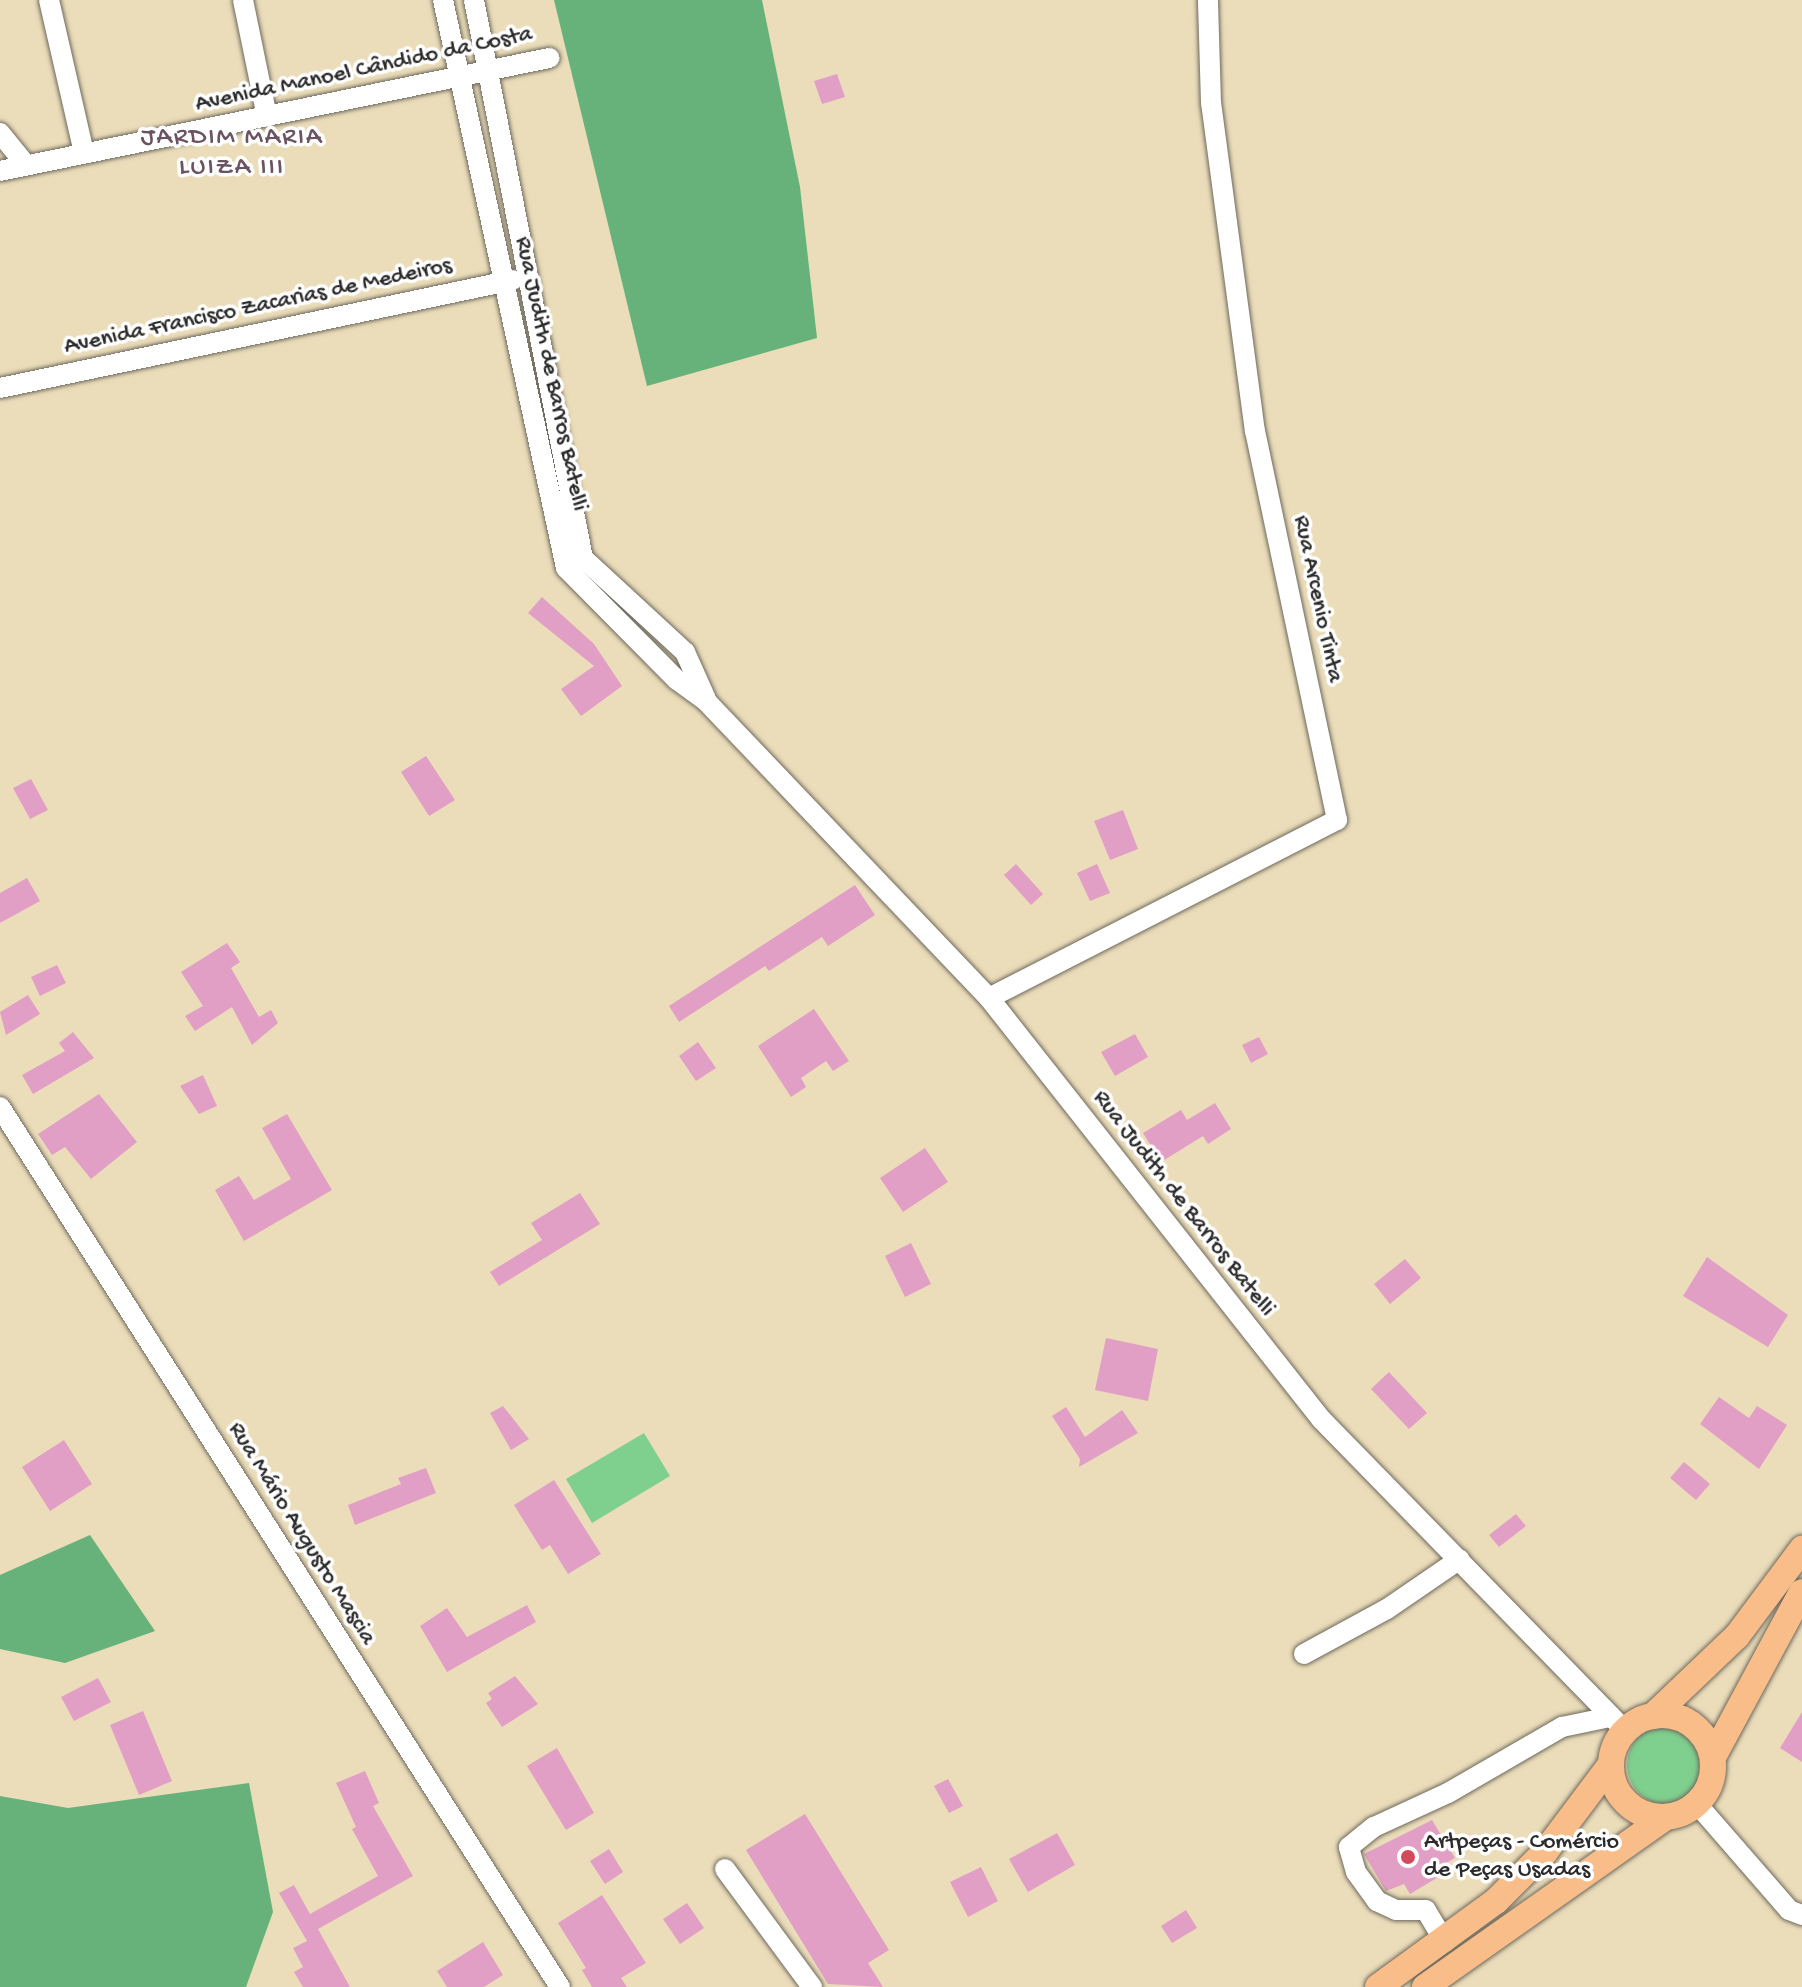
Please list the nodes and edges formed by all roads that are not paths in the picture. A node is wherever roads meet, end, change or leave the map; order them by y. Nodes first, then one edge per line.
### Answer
1 (49, 0) edge
2 (243, 0) edge
3 (443, 0) edge
4 (474, 0) edge
5 (1208, 0) edge
6 (549, 58) dead end
7 (489, 70) junction
8 (459, 80) junction
9 (267, 117) junction
10 (0, 133) edge
11 (84, 153) junction
12 (26, 165) junction
13 (0, 171) edge
14 (526, 276) junction
15 (503, 283) junction
16 (0, 388) edge
17 (707, 702) junction
18 (989, 998) junction
19 (0, 1107) edge
20 (1802, 1549) edge
21 (1460, 1559) junction
22 (1802, 1592) edge
23 (1304, 1654) dead end
24 (1653, 1716) junction
25 (1617, 1724) junction
26 (1713, 1757) junction
27 (1611, 1764) junction
28 (1697, 1804) junction
29 (1666, 1817) junction
30 (725, 1869) dead end
31 (1802, 1915) edge
32 (1445, 1942) junction
33 (560, 1987) edge
34 (812, 1987) edge
35 (1378, 1987) edge
36 (1425, 1987) edge

1 - 11 street
2 - 9 street
3 - 8 street, Rua Judith de Barros Batelli
4 - 7 street, Rua Judith de Barros Batelli
5 - 18 street, Rua Arcenio Tinta
6 - 7 street, Avenida Manoel Cândido da Costa
7 - 8 street, Avenida Manoel Cândido da Costa
7 - 14 street, Rua Judith de Barros Batelli
8 - 9 street, Avenida Manoel Cândido da Costa
8 - 15 street, Rua Judith de Barros Batelli
9 - 11 street, Avenida Manoel Cândido da Costa
10 - 12 street
11 - 12 street, Avenida Manoel Cândido da Costa
12 - 13 street, Avenida Manoel Cândido da Costa
14 - 15 street, Avenida Francisco Zacarias de Medeiros
14 - 17 street, Rua Judith de Barros Batelli
15 - 16 street, Avenida Francisco Zacarias de Medeiros
15 - 17 street, Rua Judith de Barros Batelli
17 - 18 street, Rua Judith de Barros Batelli
18 - 21 street, Rua Judith de Barros Batelli
19 - 33 street, Rua Mário Augusto Mascia
20 - 24 main road
21 - 23 street
21 - 25 street, Rua Judith de Barros Batelli
22 - 26 main road
24 - 25 main road
24 - 26 main road
25 - 27 main road
25 - 32 street
26 - 28 main road
27 - 29 main road
27 - 32 main road
28 - 29 main road
28 - 31 street
29 - 36 main road
30 - 34 street
32 - 35 main road

